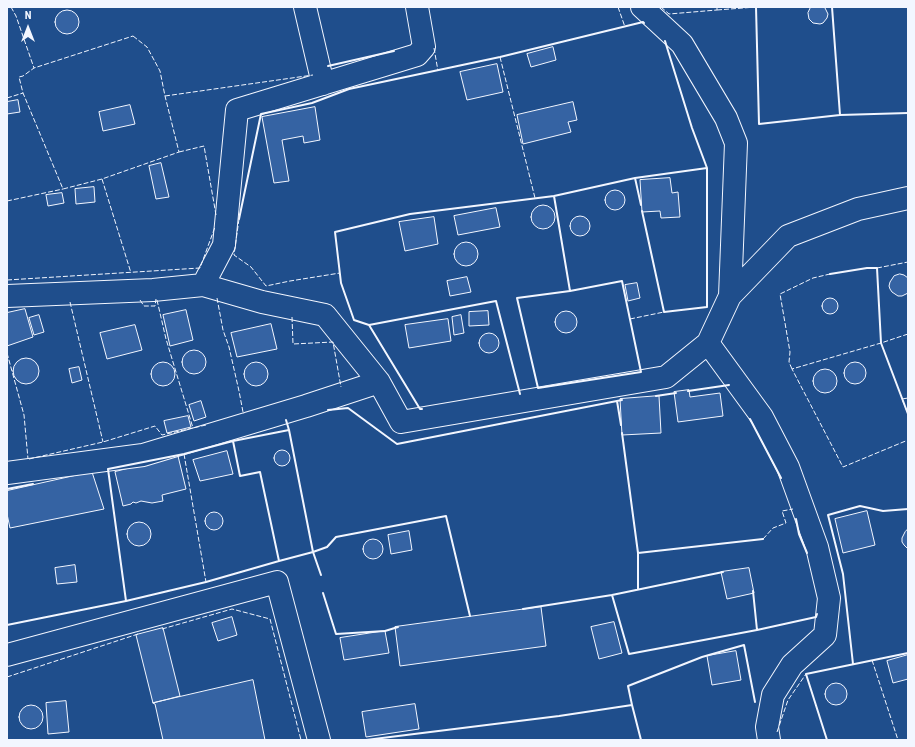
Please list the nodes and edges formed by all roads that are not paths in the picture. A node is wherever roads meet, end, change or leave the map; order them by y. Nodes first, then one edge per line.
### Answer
1 (305, 7) edge
2 (417, 7) edge
3 (642, 7) edge
4 (323, 84) junction
5 (908, 198) edge
6 (203, 285) junction
7 (7, 296) edge
8 (730, 296) junction
9 (708, 343) junction
10 (379, 382) junction
11 (7, 473) edge
12 (7, 655) edge
13 (319, 740) edge
14 (769, 740) edge

1 - 4 street
2 - 4 street
3 - 8 street
4 - 6 street
5 - 8 street
6 - 7 street
6 - 10 street
8 - 9 street
9 - 10 street
9 - 14 street
10 - 11 street
12 - 13 street

